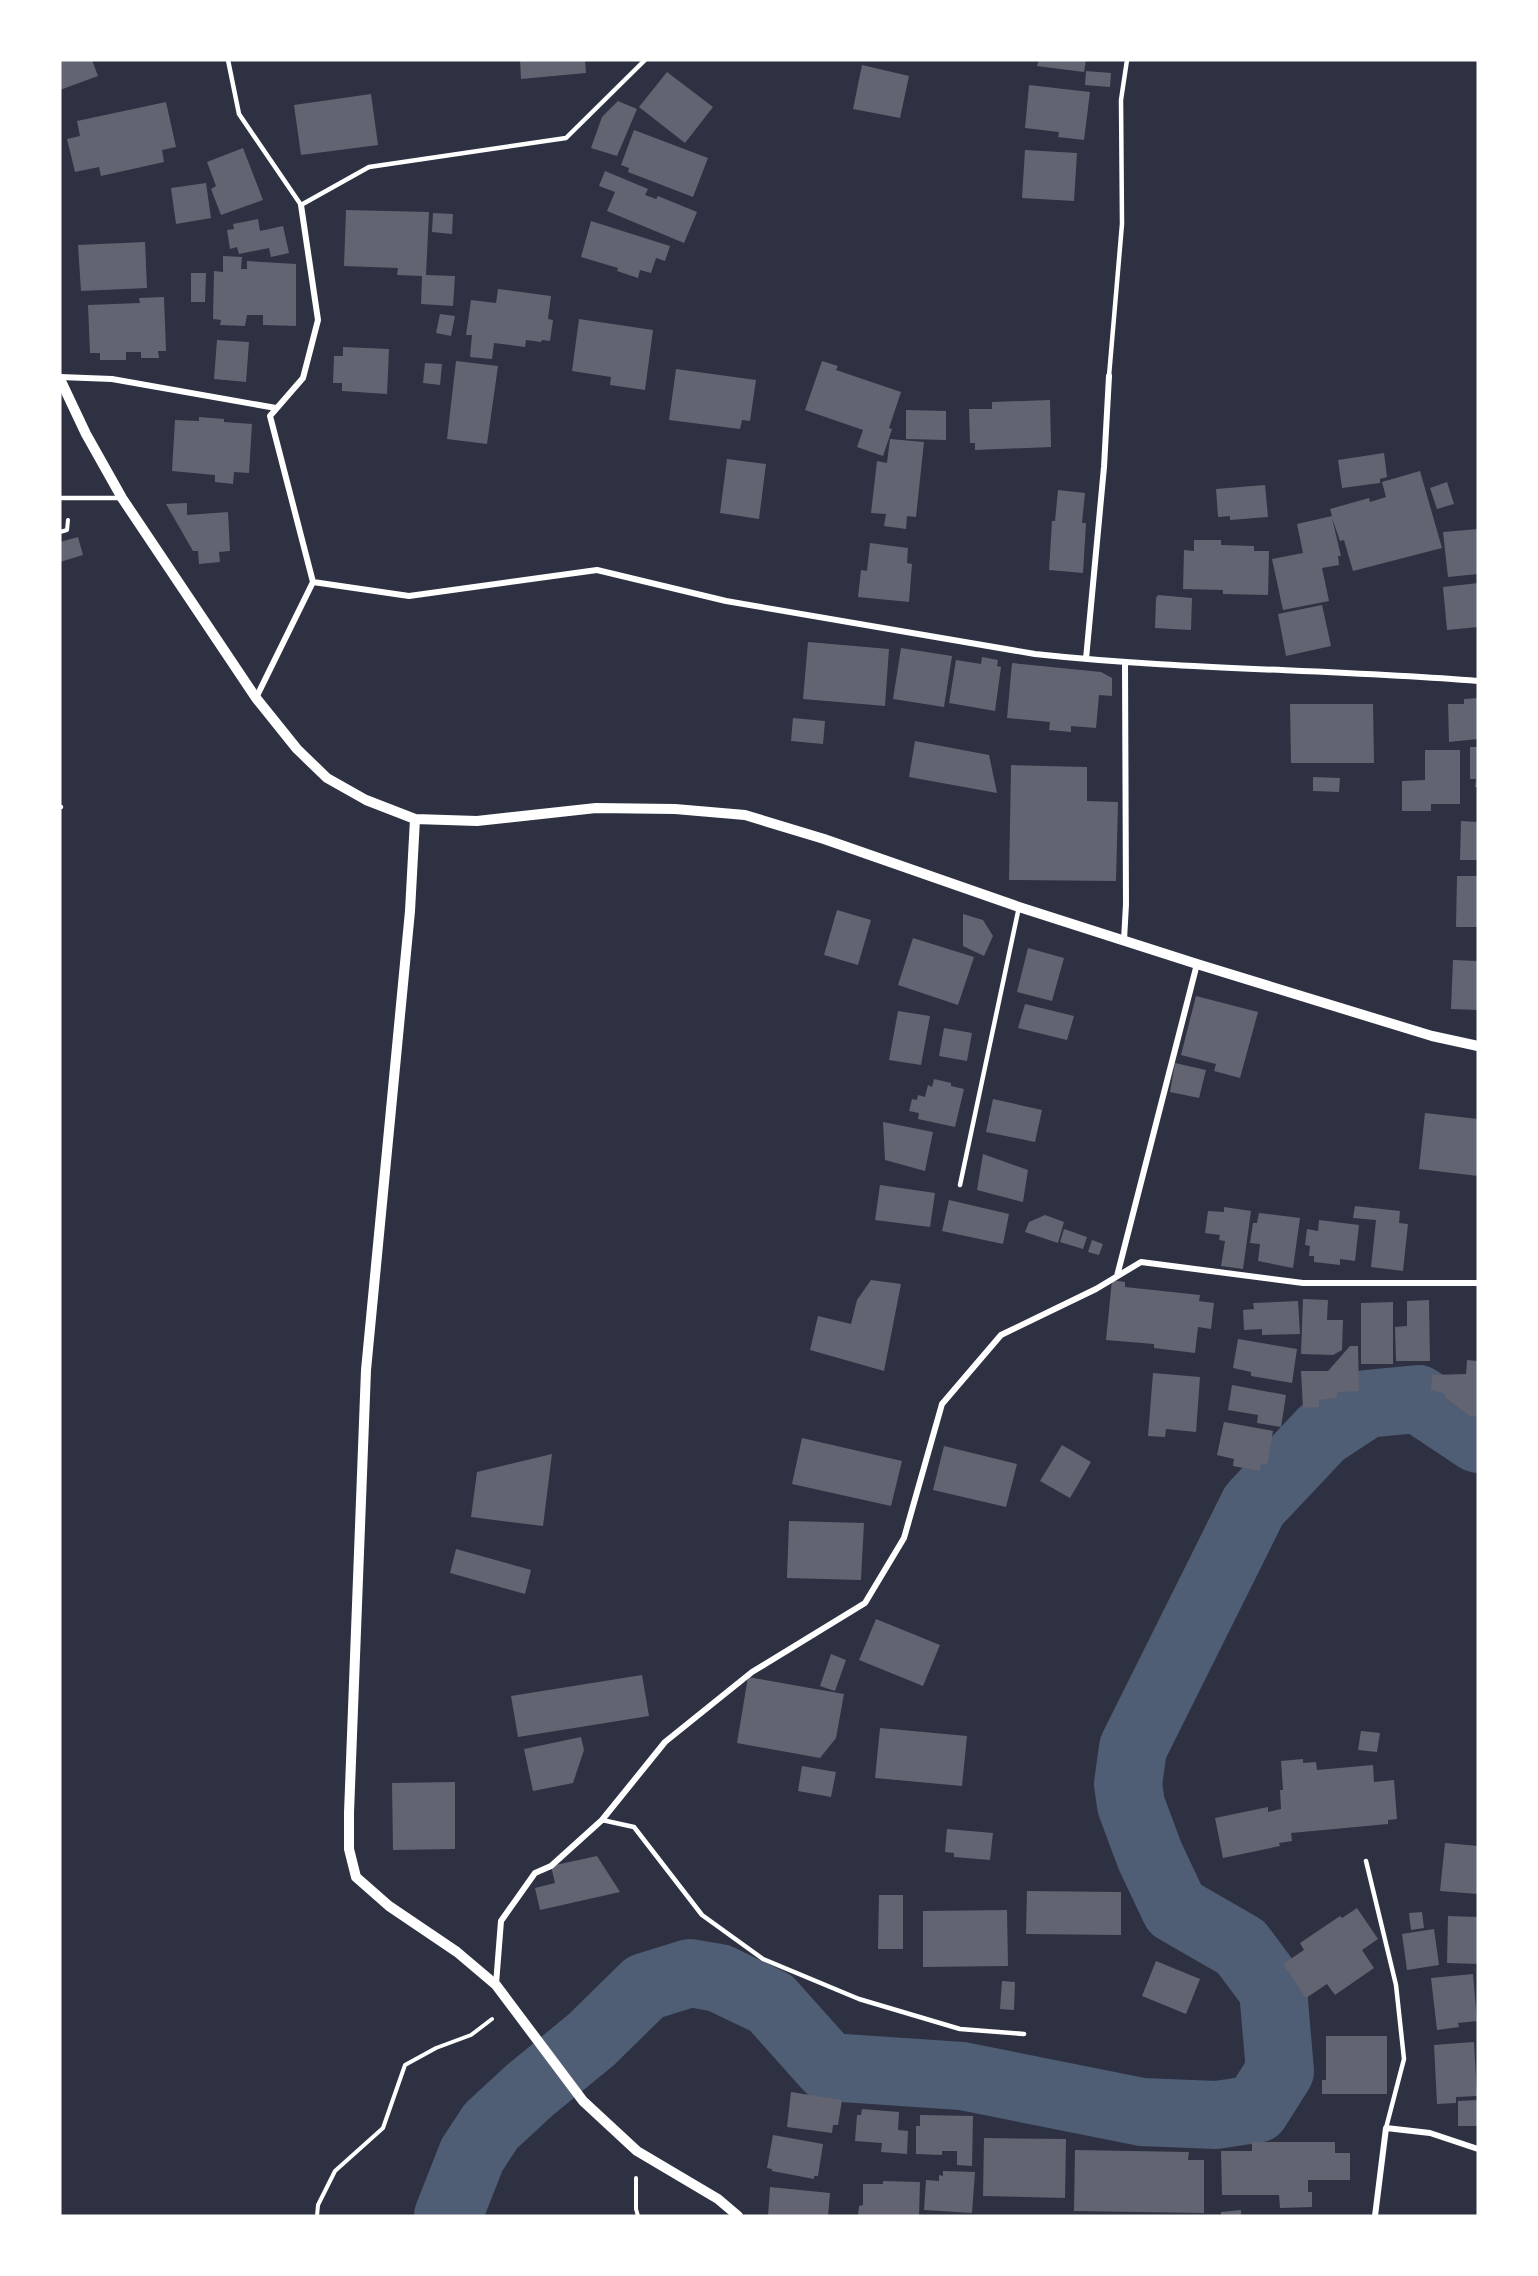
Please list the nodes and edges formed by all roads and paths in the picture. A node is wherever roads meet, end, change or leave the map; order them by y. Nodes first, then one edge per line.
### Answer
1 (228, 60) edge
2 (645, 60) edge
3 (1127, 60) edge
4 (301, 205) junction
5 (1108, 376) joint
6 (60, 378) edge
7 (276, 408) junction
8 (60, 498) edge
9 (122, 498) junction
10 (313, 582) junction
11 (1086, 659) junction
12 (1125, 662) junction
13 (1478, 681) edge
14 (256, 698) junction
15 (415, 819) junction
16 (1019, 907) junction
17 (1124, 940) junction
18 (1197, 964) junction
19 (1478, 1046) edge
20 (960, 1185) dead end
21 (1117, 1276) junction
22 (1478, 1282) edge
23 (602, 1820) junction
24 (1366, 1861) dead end
25 (496, 1984) junction
26 (513, 2006) junction
27 (1024, 2034) dead end
28 (1386, 2128) junction
29 (1478, 2149) edge
30 (637, 2151) junction
31 (317, 2216) edge
32 (638, 2216) edge
33 (738, 2216) edge
34 (1375, 2216) edge

1 - 4 lane
2 - 4 lane
3 - 5 lane
4 - 7 street
5 - 11 street
6 - 7 street
6 - 9 street
7 - 10 street
8 - 9 lane
9 - 14 street
10 - 11 street
10 - 14 street
11 - 12 street
12 - 13 street
12 - 17 street
14 - 15 street
15 - 16 street
15 - 25 street
16 - 17 street
16 - 20 lane
17 - 18 street
18 - 19 street
18 - 21 street
21 - 22 street
21 - 23 street
23 - 25 street
23 - 27 lane
24 - 28 lane
25 - 26 street
26 - 30 street
26 - 31 path
28 - 29 street
28 - 34 street
30 - 32 path
30 - 33 street

